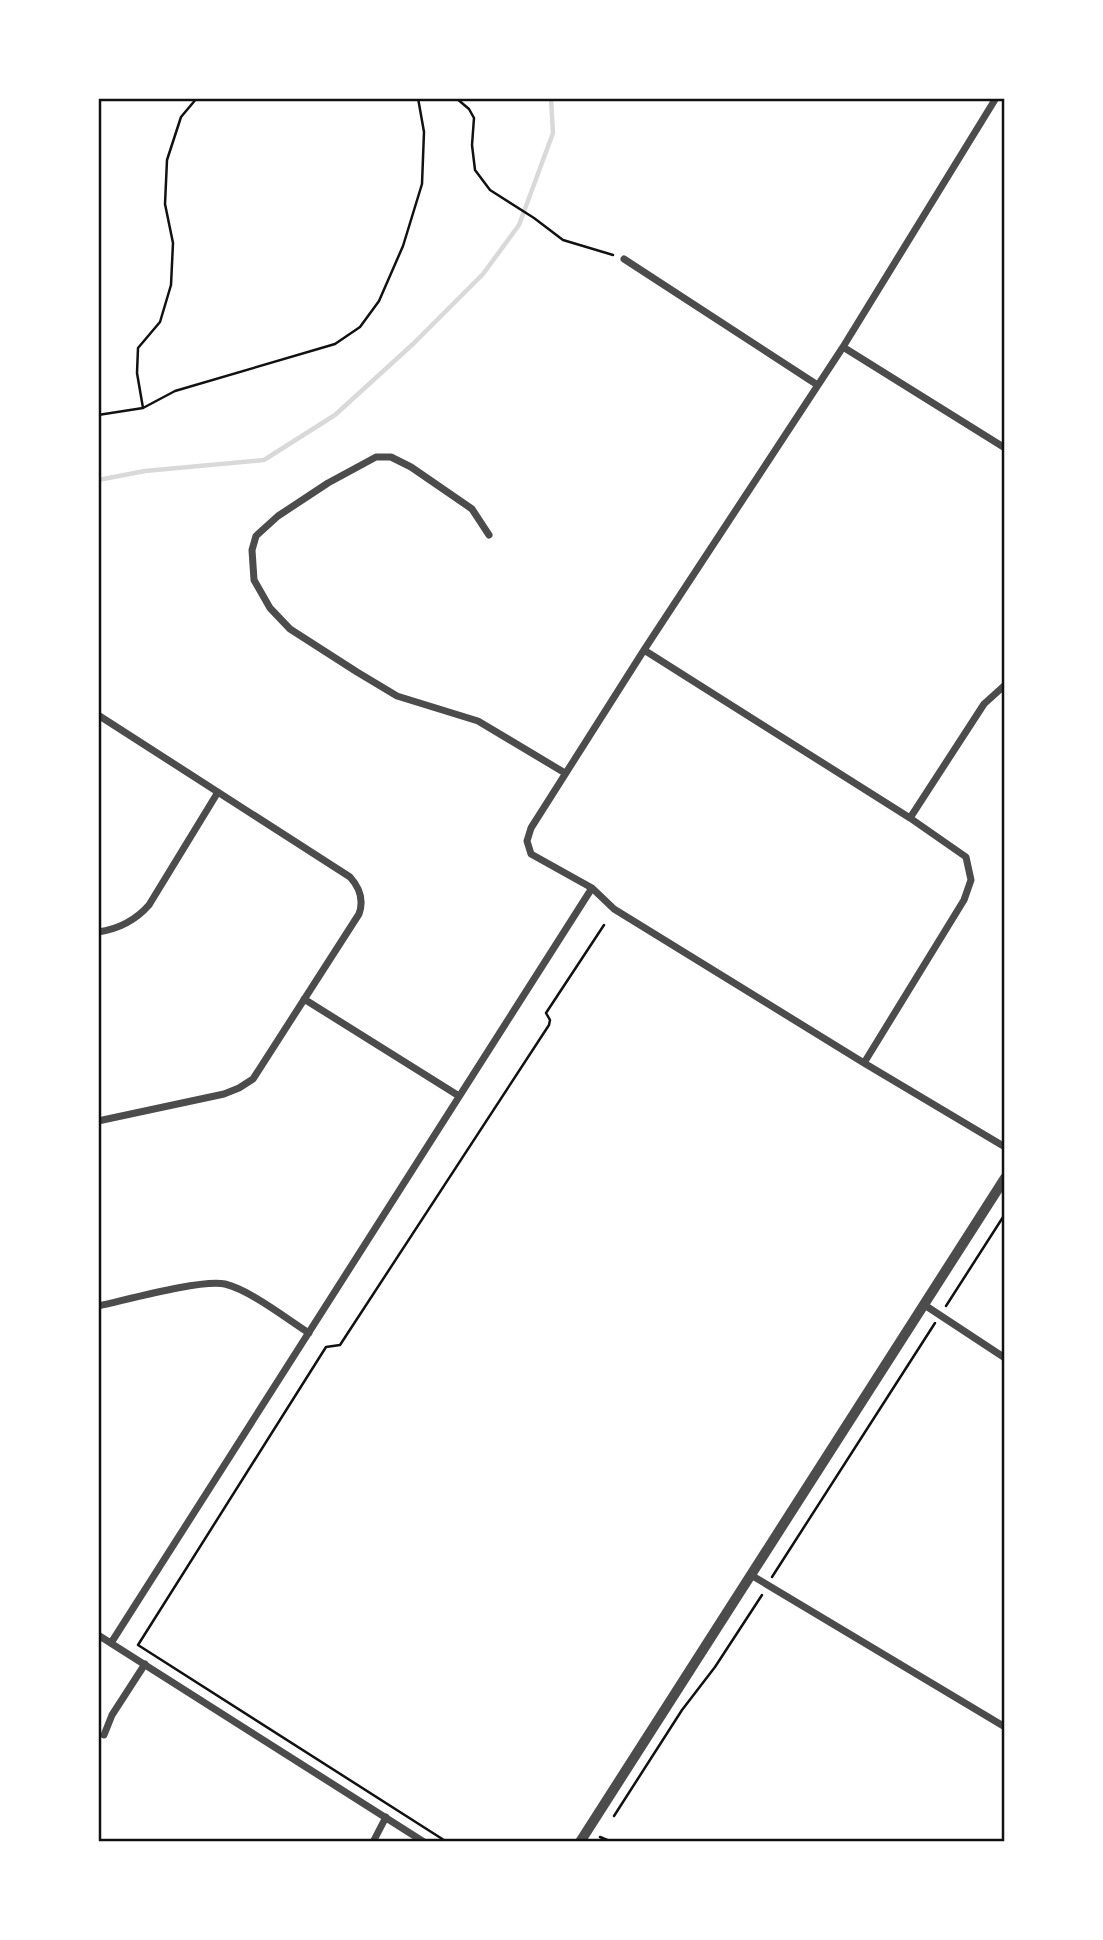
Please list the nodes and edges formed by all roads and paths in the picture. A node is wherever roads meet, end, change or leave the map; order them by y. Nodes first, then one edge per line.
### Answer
1 (197, 98) edge
2 (418, 98) edge
3 (456, 98) edge
4 (996, 98) edge
5 (624, 258) joint
6 (843, 347) junction
7 (816, 384) junction
8 (143, 408) junction
9 (98, 415) edge
10 (1005, 447) edge
11 (489, 535) dead end
12 (644, 650) junction
13 (1005, 685) edge
14 (98, 715) edge
15 (565, 773) junction
16 (218, 792) junction
17 (910, 818) junction
18 (592, 887) junction
19 (604, 925) dead end
20 (98, 932) edge
21 (304, 999) junction
22 (864, 1063) junction
23 (460, 1096) junction
24 (98, 1121) edge
25 (1005, 1147) edge
26 (1005, 1178) edge
27 (1005, 1214) edge
28 (923, 1304) junction
29 (98, 1306) edge
30 (940, 1315) junction
31 (309, 1332) junction
32 (1005, 1358) edge
33 (751, 1576) junction
34 (767, 1586) junction
35 (98, 1635) edge
36 (111, 1643) junction
37 (145, 1664) junction
38 (1005, 1727) edge
39 (104, 1735) dead end
40 (386, 1818) junction
41 (608, 1825) dead end
42 (373, 1842) edge
43 (424, 1842) edge
44 (447, 1842) edge
45 (580, 1842) edge
46 (597, 1842) edge
47 (612, 1842) edge

1 - 8 path
2 - 8 path
3 - 5 path
4 - 6 street
5 - 7 street
6 - 7 street
6 - 10 street
7 - 12 street
8 - 9 path
11 - 15 street
12 - 15 street
12 - 17 street
13 - 17 street
14 - 16 street
15 - 18 street
16 - 20 street
16 - 21 street
17 - 22 street
18 - 22 street
18 - 23 street
19 - 44 path
21 - 23 street
21 - 24 street
22 - 25 street
23 - 31 street
26 - 28 street
27 - 30 path
28 - 30 street
28 - 33 street
29 - 31 street
30 - 32 street
30 - 34 path
31 - 36 street
33 - 34 street
33 - 45 street
34 - 38 street
34 - 41 path
35 - 36 street
36 - 37 street
37 - 39 street
37 - 40 street
40 - 42 street
40 - 43 street
46 - 47 path

